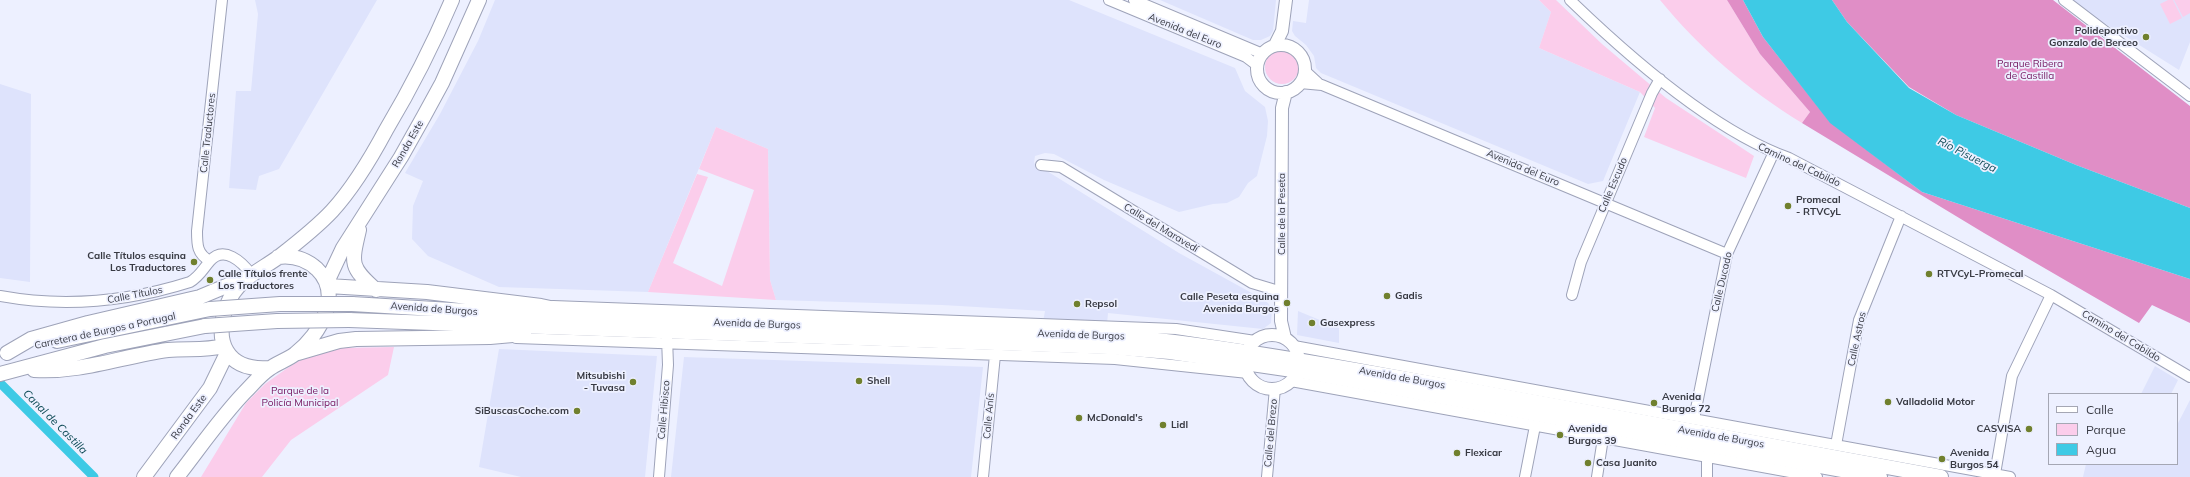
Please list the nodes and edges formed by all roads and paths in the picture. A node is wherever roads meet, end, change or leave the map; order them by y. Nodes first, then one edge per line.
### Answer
1 (222, 0) edge
2 (452, 0) edge
3 (479, 0) edge
4 (1109, 0) edge
5 (1134, 0) edge
6 (1286, 0) edge
7 (1570, 0) edge
8 (2064, 0) edge
9 (1281, 45) junction
10 (1263, 54) junction
11 (1258, 66) junction
12 (1305, 71) junction
13 (1660, 79) junction
14 (1300, 83) junction
15 (1318, 83) junction
16 (1281, 92) junction
17 (2190, 96) edge
18 (1774, 152) junction
19 (1041, 165) dead end
20 (1606, 203) junction
21 (1901, 216) junction
22 (362, 217) junction
23 (1727, 254) junction
24 (278, 257) junction
25 (210, 261) junction
26 (249, 276) junction
27 (328, 284) junction
28 (376, 290) junction
29 (1282, 292) junction
30 (1572, 295) dead end
31 (2051, 295) junction
32 (0, 296) edge
33 (541, 306) junction
34 (210, 309) joint
35 (685, 310) junction
36 (786, 313) junction
37 (590, 317) junction
38 (940, 319) junction
39 (991, 321) junction
40 (1281, 321) junction
41 (1050, 325) junction
42 (205, 326) joint
43 (839, 326) junction
44 (883, 328) junction
45 (574, 329) junction
46 (1155, 329) junction
47 (667, 332) junction
48 (762, 335) junction
49 (1272, 335) junction
50 (1121, 336) junction
51 (490, 337) junction
52 (1003, 338) junction
53 (1030, 339) junction
54 (1289, 342) junction
55 (1108, 347) junction
56 (225, 349) junction
57 (806, 349) junction
58 (296, 353) junction
59 (4, 354) edge
60 (981, 355) junction
61 (994, 355) junction
62 (1044, 357) junction
63 (1249, 357) junction
64 (1154, 363) junction
65 (1386, 363) junction
66 (269, 368) junction
67 (1296, 370) junction
68 (10, 371) edge
69 (2190, 377) edge
70 (1486, 381) junction
71 (1434, 384) junction
72 (1275, 388) junction
73 (1504, 402) junction
74 (1611, 404) junction
75 (1426, 406) junction
76 (1534, 414) junction
77 (1694, 419) junction
78 (1728, 426) junction
79 (1642, 434) junction
80 (1598, 437) junction
81 (1768, 445) junction
82 (1836, 445) junction
83 (1707, 456) junction
84 (1817, 471) edge
85 (1995, 474) junction
86 (144, 477) edge
87 (176, 477) edge
88 (659, 477) edge
89 (983, 477) edge
90 (1267, 477) edge
91 (1526, 477) edge
92 (1596, 477) edge
93 (1707, 477) edge
94 (1839, 477) edge
95 (1880, 477) edge
96 (1942, 477) edge
97 (2010, 477) edge

1 - 25 street, Calle Traductores
2 - 24 highway, Ronda Este
3 - 22 highway, Ronda Este
4 - 11 street, Avenida del Euro
5 - 10 street, Avenida del Euro
6 - 9 main road
7 - 13 street, Camino del Cabildo
8 - 17 street
9 - 10 main road
9 - 12 main road
10 - 11 main road
11 - 16 main road
12 - 14 main road
12 - 15 street, Avenida del Euro
13 - 18 street, Camino del Cabildo
13 - 20 street, Calle Escudo
14 - 15 street, Avenida del Euro
14 - 16 main road
15 - 20 street, Avenida del Euro
16 - 29 main road, Calle de la Peseta
18 - 21 street, Camino del Cabildo
18 - 23 street, Calle Ducado
19 - 29 street, Calle del Maravedí
20 - 23 street, Avenida del Euro
20 - 30 street, Calle Escudo
21 - 31 street, Camino del Cabildo
21 - 82 street, Calle Astros
22 - 27 highway, Ronda Este
22 - 28 highway
23 - 77 street, Calle Ducado
24 - 26 highway, Ronda Este
24 - 27 highway
25 - 26 street
25 - 32 street, Calle Títulos
26 - 56 highway, Ronda Este
26 - 59 highway
27 - 28 highway
27 - 58 highway, Ronda Este
28 - 33 highway
29 - 40 main road, Calle de la Peseta
31 - 69 street, Camino del Cabildo
31 - 85 street
33 - 35 street, Avenida de Burgos
33 - 37 highway
34 - 37 highway, Avenida de Burgos, bridge
34 - 59 highway, Carretera de Burgos a Portugal
35 - 36 street, Avenida de Burgos
35 - 47 street
36 - 38 street, Avenida de Burgos
36 - 43 street
37 - 47 highway, Avenida de Burgos
38 - 39 street, Avenida de Burgos
38 - 44 street
39 - 41 street, Avenida de Burgos
39 - 52 street
40 - 49 main road
40 - 54 main road, Calle de la Peseta
41 - 46 street, Avenida de Burgos
41 - 53 street
42 - 45 highway, Avenida de Burgos, bridge
42 - 68 highway, Carretera de Burgos a Portugal
43 - 44 highway, Avenida de Burgos
43 - 47 highway, Avenida de Burgos
44 - 52 highway, Avenida de Burgos
45 - 47 highway, Avenida de Burgos
45 - 51 highway
46 - 50 street
46 - 63 street, Avenida de Burgos
47 - 48 highway, Avenida de Burgos
47 - 51 street, Avenida de Burgos
47 - 57 street, Avenida de Burgos
47 - 88 street, Calle Hibisco
48 - 52 highway, Avenida de Burgos
48 - 57 street
49 - 54 main road
49 - 63 main road
50 - 53 highway, Avenida de Burgos
50 - 63 highway, Avenida de Burgos
51 - 58 highway
52 - 53 highway, Avenida de Burgos
52 - 60 street
53 - 55 highway, Avenida de Burgos
53 - 62 street
54 - 65 street, Avenida de Burgos
54 - 67 main road, Calle de la Peseta
55 - 63 highway, Avenida de Burgos
55 - 64 street
56 - 66 highway
56 - 68 highway
56 - 86 highway, Ronda Este
57 - 60 street, Avenida de Burgos
58 - 66 highway, Ronda Este
60 - 61 street, Avenida de Burgos
61 - 62 street, Avenida de Burgos
61 - 89 street, Calle Anís
62 - 64 street, Avenida de Burgos
63 - 64 street, Avenida de Burgos
63 - 67 highway, Avenida de Burgos
63 - 72 main road
65 - 70 street, Avenida de Burgos
65 - 71 street
66 - 87 highway, Ronda Este
67 - 71 highway, Avenida de Burgos
67 - 72 main road
67 - 73 highway, Avenida de Burgos
67 - 75 street, Avenida de Burgos
70 - 73 street
70 - 74 street, Avenida de Burgos
71 - 73 highway, Avenida de Burgos
72 - 90 street, Calle del Brezo
73 - 75 street
73 - 76 highway, Avenida de Burgos
74 - 76 street
74 - 77 street, Avenida de Burgos
75 - 76 street, Avenida de Burgos
76 - 79 highway, Avenida de Burgos
76 - 80 street, Avenida de Burgos
76 - 81 highway, Avenida de Burgos
76 - 91 street
77 - 78 street, Avenida de Burgos
78 - 81 street
78 - 82 street, Avenida de Burgos
79 - 80 street
79 - 84 highway, Avenida de Burgos
80 - 83 street, Avenida de Burgos
80 - 92 street
81 - 96 highway, Avenida de Burgos
82 - 85 street, Avenida de Burgos
83 - 84 street, Avenida de Burgos
83 - 93 street
84 - 94 street
84 - 95 highway, Avenida de Burgos
85 - 97 street, Avenida de Burgos

